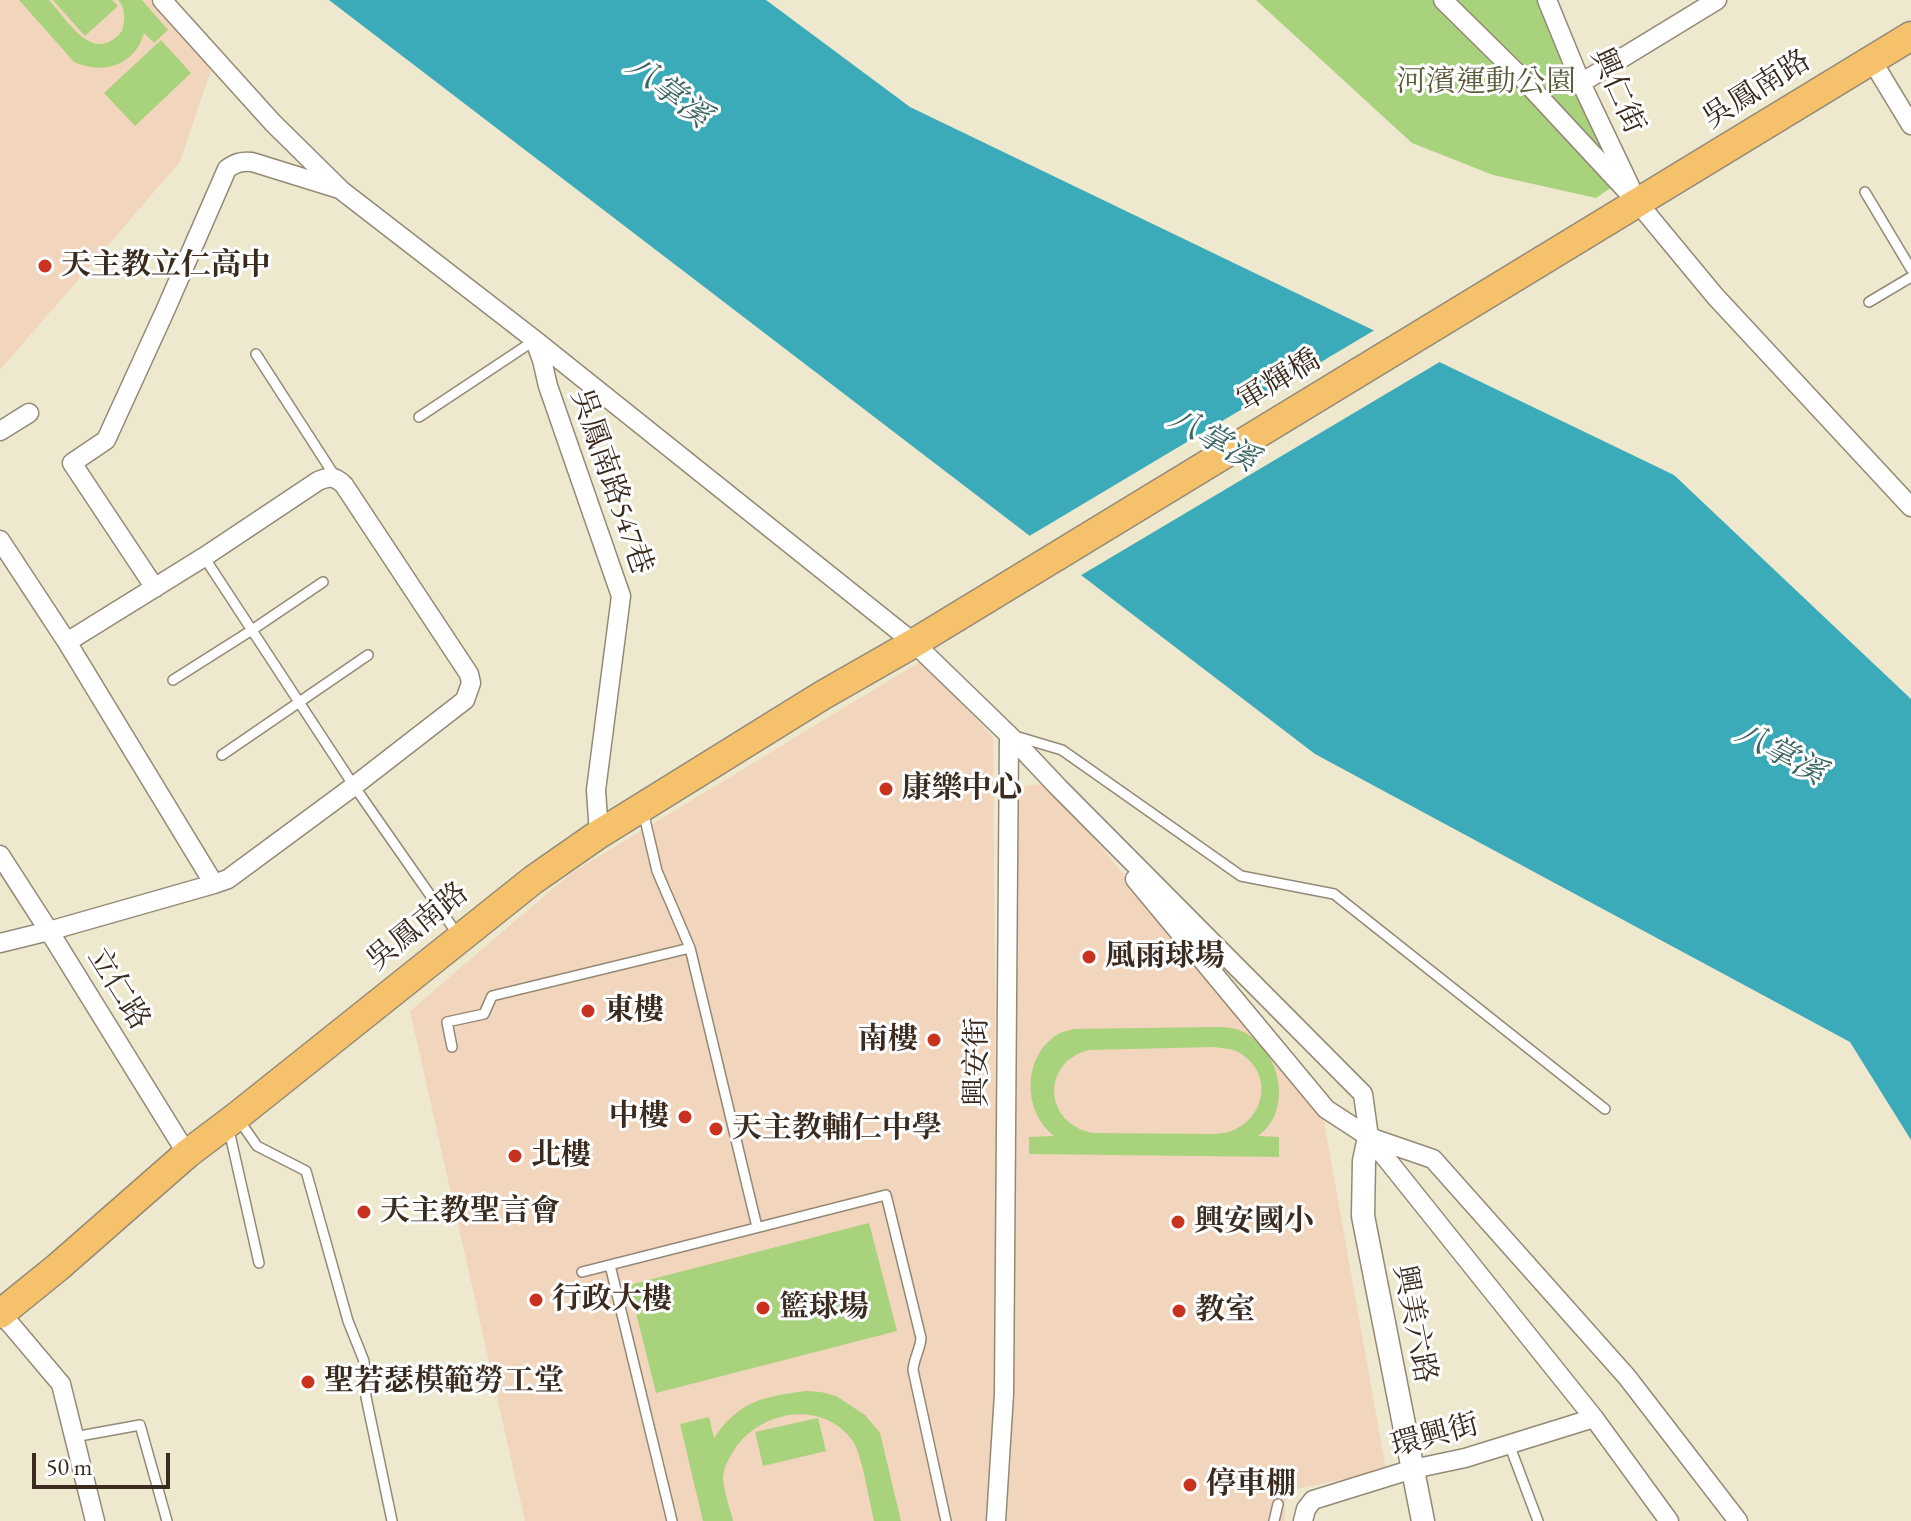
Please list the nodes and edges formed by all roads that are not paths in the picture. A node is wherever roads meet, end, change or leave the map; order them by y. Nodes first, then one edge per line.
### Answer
1 (162, 0) edge
2 (1443, 0) edge
3 (1717, 0) edge
4 (1550, 1) edge
5 (1911, 36) edge
6 (1871, 59) junction
7 (1581, 83) junction
8 (1911, 125) edge
9 (341, 190) junction
10 (1865, 192) dead end
11 (1638, 203) junction
12 (1911, 269) edge
13 (1911, 277) edge
14 (1869, 302) dead end
15 (535, 340) junction
16 (256, 354) dead end
17 (29, 413) dead end
18 (419, 417) dead end
19 (0, 431) edge
20 (336, 478) junction
21 (1911, 507) edge
22 (0, 540) edge
23 (204, 557) junction
24 (323, 582) dead end
25 (155, 588) junction
26 (252, 630) junction
27 (67, 642) junction
28 (914, 643) junction
29 (368, 655) dead end
30 (173, 680) dead end
31 (300, 703) junction
32 (1009, 735) junction
33 (222, 755) dead end
34 (354, 786) junction
35 (1059, 788) junction
36 (642, 808) junction
37 (599, 834) junction
38 (0, 855) edge
39 (214, 884) junction
40 (49, 931) junction
41 (460, 937) junction
42 (0, 943) edge
43 (690, 948) junction
44 (452, 1047) dead end
45 (1605, 1109) dead end
46 (232, 1120) junction
47 (1369, 1137) junction
48 (187, 1154) junction
49 (757, 1227) junction
50 (259, 1263) dead end
51 (610, 1265) junction
52 (582, 1272) dead end
53 (0, 1313) edge
54 (1594, 1418) junction
55 (74, 1437) junction
56 (1509, 1444) junction
57 (1413, 1469) junction
58 (1278, 1504) dead end
59 (95, 1521) edge
60 (167, 1521) edge
61 (392, 1521) edge
62 (672, 1521) edge
63 (946, 1521) edge
64 (996, 1521) edge
65 (1274, 1521) edge
66 (1303, 1521) edge
67 (1423, 1521) edge
68 (1538, 1521) edge
69 (1669, 1521) edge
70 (1738, 1521) edge

1 - 9 street, 吳鳳南路547巷
2 - 11 street
3 - 7 street
4 - 7 street, 興仁街
5 - 6 main road, 吳鳳南路
6 - 8 street
6 - 11 main road, 吳鳳南路
7 - 11 street, 興仁街
9 - 15 street, 吳鳳南路547巷
9 - 25 street
10 - 12 lane
11 - 21 street
11 - 28 main road, 軍輝橋
13 - 14 lane
15 - 18 lane
15 - 28 street, 吳鳳南路547巷
15 - 37 street, 吳鳳南路547巷
16 - 20 lane
17 - 19 street
20 - 23 street
20 - 34 street
22 - 27 street
23 - 25 street
23 - 26 lane
24 - 26 lane
25 - 27 street
26 - 30 lane
26 - 31 lane
27 - 39 street
28 - 32 street
28 - 36 main road, 吳鳳南路
29 - 31 lane
31 - 33 lane
31 - 34 lane
32 - 35 street
32 - 45 lane
32 - 64 street, 興安街
34 - 39 street
34 - 41 lane
35 - 47 street
35 - 47 street
36 - 37 main road, 吳鳳南路
36 - 43 lane
37 - 41 main road, 吳鳳南路
38 - 40 street, 立仁路
39 - 40 street
40 - 42 street
40 - 48 street, 立仁路
41 - 46 main road, 吳鳳南路
43 - 44 lane
43 - 49 lane
46 - 48 main road, 吳鳳南路
46 - 50 lane
46 - 61 lane
47 - 54 street
47 - 57 street, 興美六路
47 - 70 street
48 - 53 main road, 吳鳳南路
49 - 51 lane
49 - 63 lane
51 - 52 lane
51 - 62 lane
53 - 55 street
54 - 56 street, 環興街
54 - 69 street
55 - 59 street
55 - 60 lane
56 - 57 street, 環興街
56 - 68 lane
57 - 66 street, 環興街
57 - 67 street, 興美六路
58 - 65 lane

